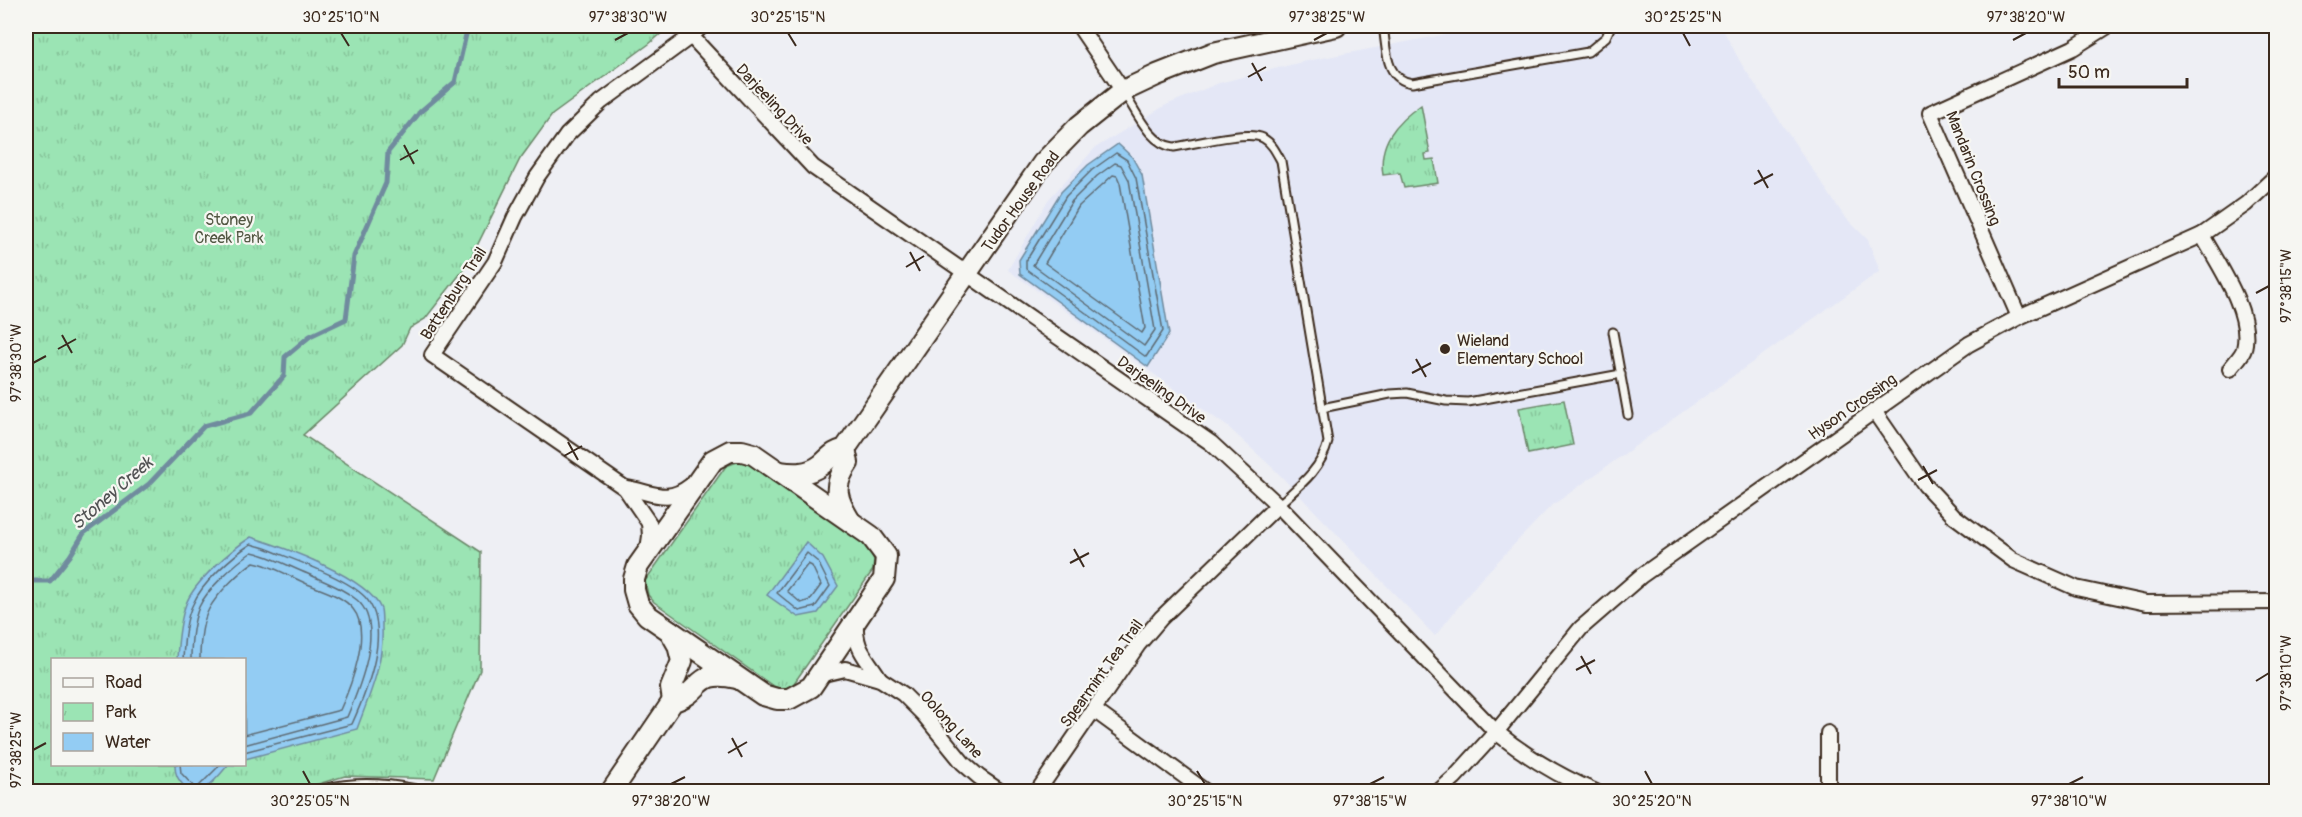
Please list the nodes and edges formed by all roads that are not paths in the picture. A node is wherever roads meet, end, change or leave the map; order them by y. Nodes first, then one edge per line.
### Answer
1 (702, 26) edge
2 (1079, 26) edge
3 (1336, 26) edge
4 (1383, 26) edge
5 (1611, 26) edge
6 (2108, 26) edge
7 (691, 36) junction
8 (1123, 92) junction
9 (2277, 176) edge
10 (2202, 235) junction
11 (966, 275) junction
12 (2019, 317) junction
13 (1613, 332) dead end
14 (2230, 369) dead end
15 (1621, 374) junction
16 (1322, 408) junction
17 (1874, 411) junction
18 (1628, 415) dead end
19 (845, 449) junction
20 (778, 472) junction
21 (698, 481) junction
22 (625, 488) junction
23 (1278, 505) junction
24 (851, 522) junction
25 (647, 552) junction
26 (2277, 602) edge
27 (856, 621) junction
28 (670, 631) junction
29 (819, 675) junction
30 (740, 679) junction
31 (880, 679) junction
32 (673, 701) junction
33 (1094, 710) junction
34 (1496, 732) junction
35 (1828, 734) dead end
36 (325, 792) edge
37 (414, 792) edge
38 (611, 792) edge
39 (1000, 792) edge
40 (1037, 792) edge
41 (1206, 792) edge
42 (1438, 792) edge
43 (1596, 792) edge
44 (1828, 792) edge

1 - 7 street, Battenburg Trail
2 - 8 street
3 - 8 street, Tudor House Road
4 - 5 lane
6 - 12 street, Mandarin Crossing
7 - 11 street, Darjeeling Drive
7 - 22 street, Battenburg Trail
8 - 11 street, Tudor House Road
8 - 16 lane
9 - 10 street, Hyson Crossing
10 - 12 street, Hyson Crossing
10 - 14 street
11 - 19 street, Tudor House Road
11 - 23 street, Darjeeling Drive
12 - 17 street, Hyson Crossing
13 - 15 lane
15 - 16 lane
15 - 18 lane
16 - 23 lane
17 - 26 street
17 - 34 street, Hyson Crossing
19 - 20 street, Tudor House Road
19 - 24 street, Tudor House Road
20 - 21 street, Tudor House Road
20 - 24 street, Tudor House Road
21 - 22 street, Battenburg Trail
21 - 25 street, Tudor House Road
22 - 25 street, Battenburg Trail
23 - 33 street, Spearmint Tea Trail
23 - 34 street, Darjeeling Drive
24 - 27 street, Tudor House Road
25 - 28 street, Tudor House Road
27 - 29 street, Tudor House Road
27 - 31 street, Oolong Lane
28 - 30 street, Tudor House Road
28 - 32 street, Tudor House Road
29 - 30 street, Tudor House Road
29 - 31 street, Oolong Lane
30 - 32 street, Tudor House Road
31 - 39 street, Oolong Lane
32 - 38 street, Tudor House Road
33 - 40 street, Spearmint Tea Trail
33 - 41 street
34 - 42 street, Hyson Crossing
34 - 43 street, Darjeeling Drive
35 - 44 street
36 - 37 street

